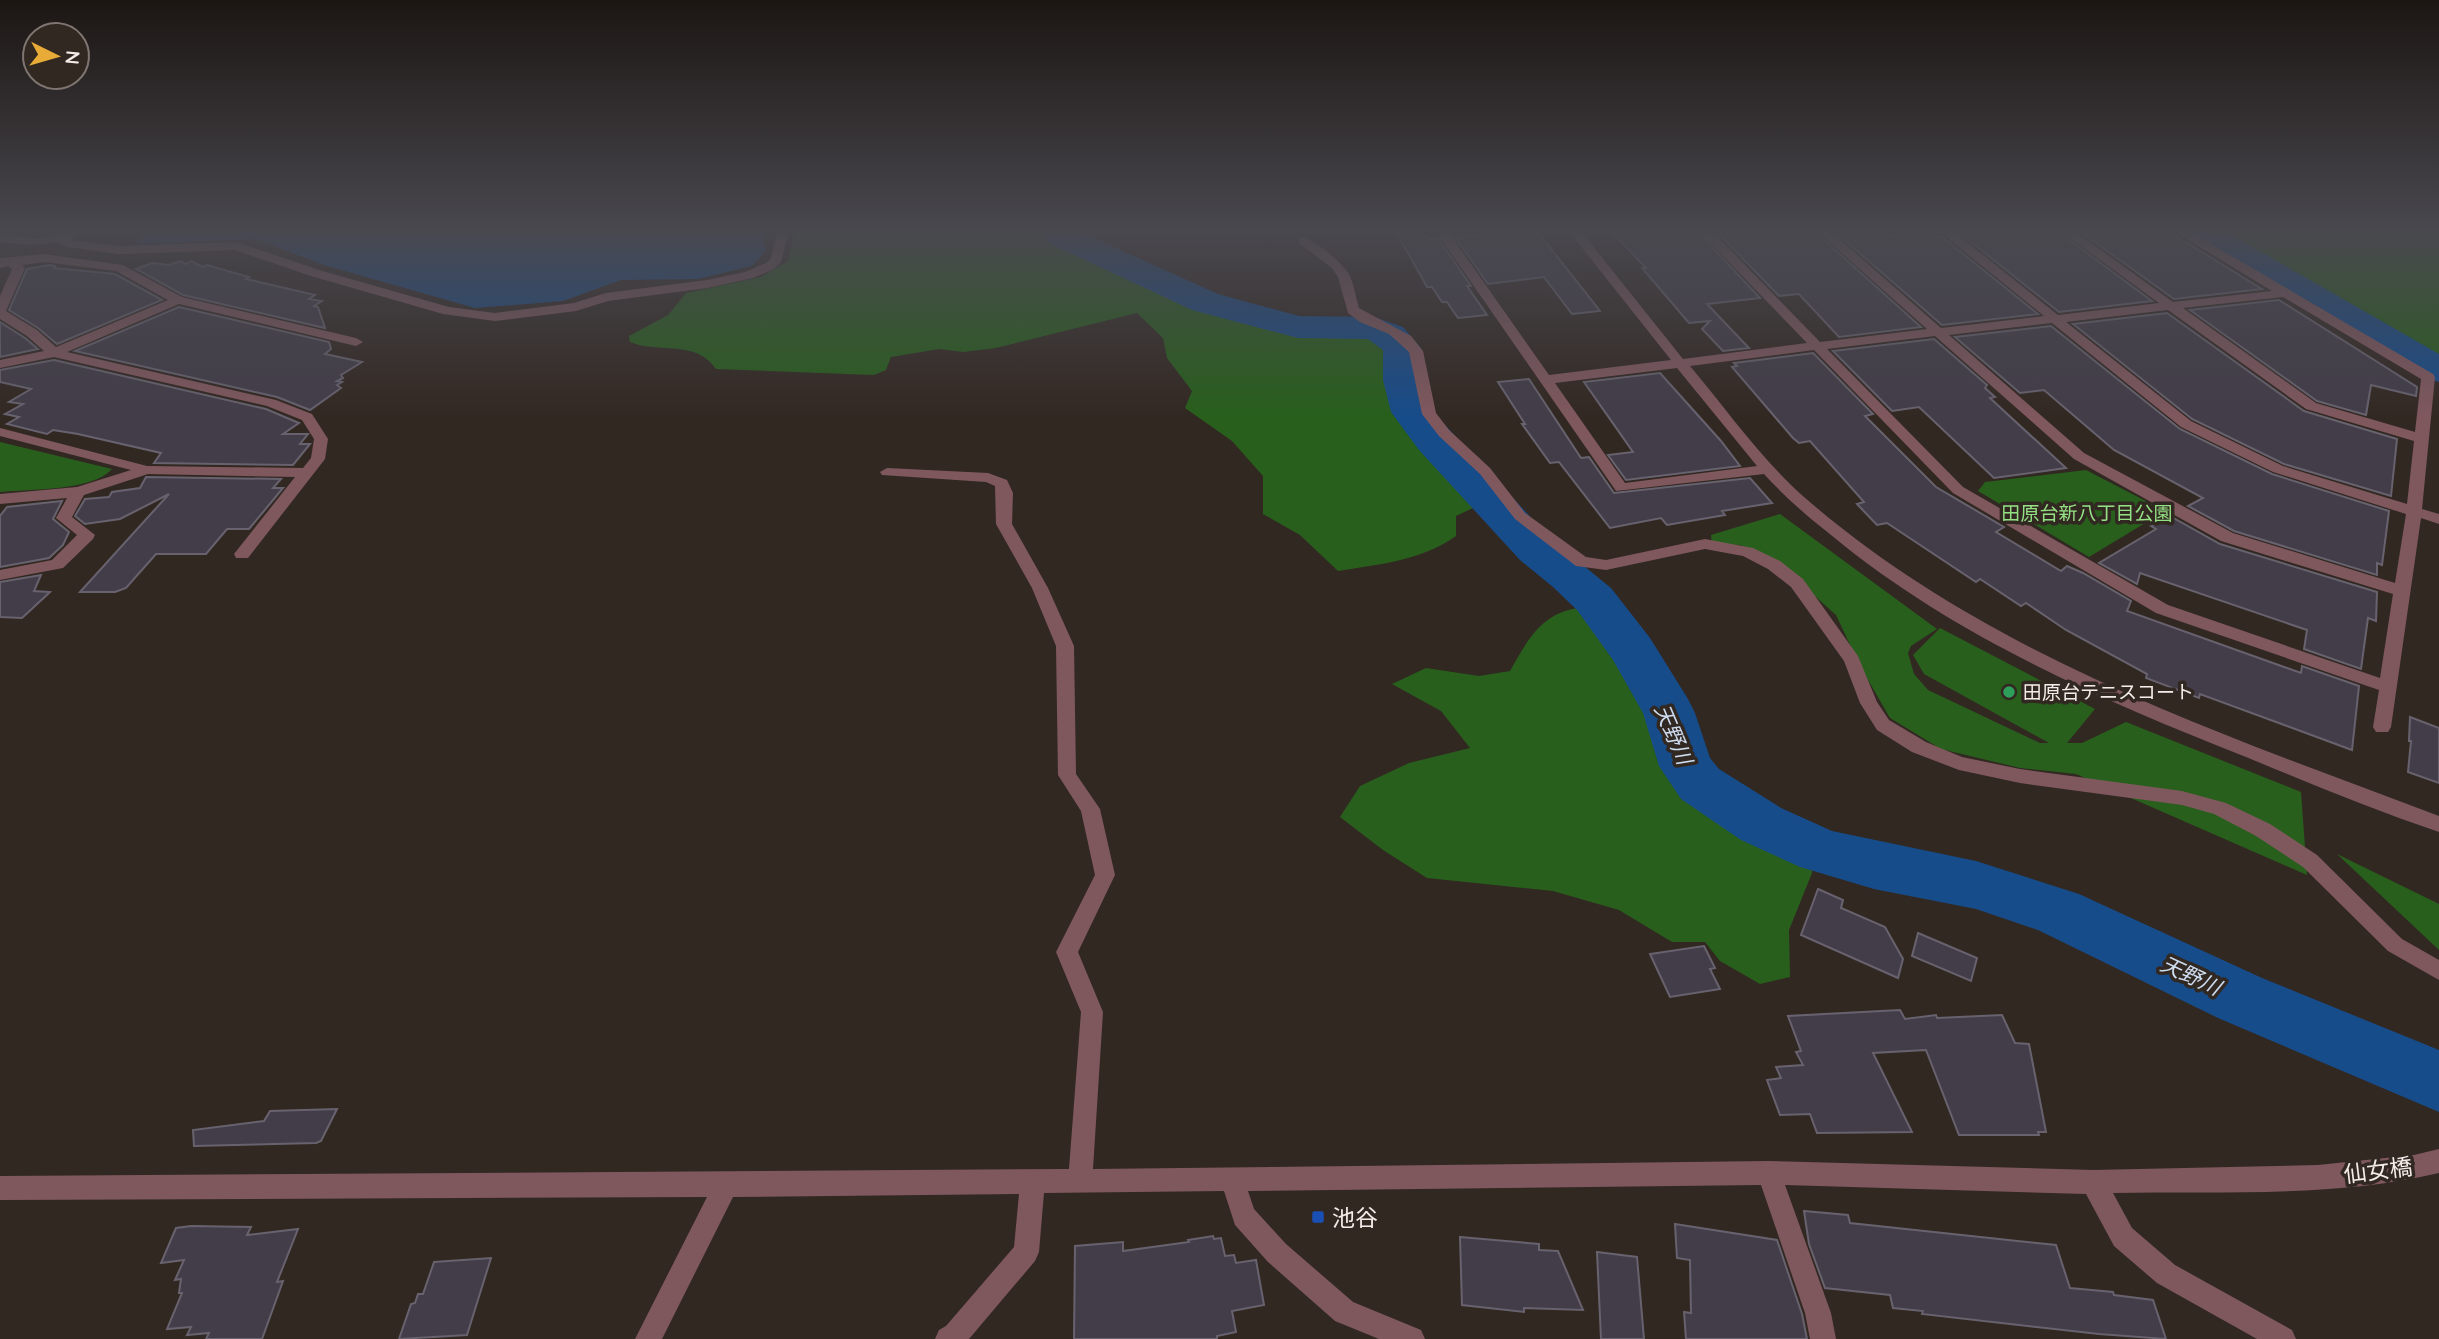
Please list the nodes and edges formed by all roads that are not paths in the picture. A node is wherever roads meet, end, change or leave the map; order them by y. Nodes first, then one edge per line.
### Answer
1 (8, 292) edge
2 (164, 292) edge
3 (383, 292) edge
4 (641, 292) edge
5 (1348, 292) edge
6 (1484, 292) edge
7 (1621, 292) edge
8 (1765, 292) edge
9 (1894, 292) edge
10 (2022, 292) edge
11 (2152, 292) edge
12 (2284, 293) joint
13 (178, 300) junction
14 (2171, 306) junction
15 (0, 312) edge
16 (2054, 318) junction
17 (1939, 332) junction
18 (356, 342) dead end
19 (1816, 345) junction
20 (54, 353) junction
21 (0, 364) edge
22 (1680, 364) junction
23 (1545, 380) junction
24 (0, 432) edge
25 (2421, 438) junction
26 (1768, 469) junction
27 (147, 470) junction
28 (887, 472) dead end
29 (306, 473) junction
30 (78, 492) junction
31 (0, 499) edge
32 (2413, 511) junction
33 (2439, 519) edge
34 (242, 554) dead end
35 (0, 575) edge
36 (2402, 591) junction
37 (2388, 687) junction
38 (2382, 727) dead end
39 (2439, 824) edge
40 (2439, 971) edge
41 (2439, 1161) edge
42 (1769, 1173) junction
43 (1232, 1178) junction
44 (1033, 1180) junction
45 (1080, 1181) junction
46 (2094, 1182) junction
47 (726, 1185) junction
48 (0, 1188) edge
49 (648, 1339) edge
50 (948, 1339) edge
51 (1412, 1339) edge
52 (1823, 1339) edge
53 (2283, 1339) edge

1 - 15 street
2 - 13 street
3 - 4 street
5 - 40 street
6 - 23 street
7 - 22 street
8 - 19 street
9 - 17 street
10 - 16 street
11 - 14 street
12 - 14 street
12 - 25 street
13 - 18 street
13 - 20 street
14 - 16 street
14 - 25 street
15 - 20 street
16 - 17 street
16 - 32 street
17 - 19 street
17 - 36 street
19 - 22 street
19 - 37 street
20 - 21 street
20 - 29 street
22 - 23 street
22 - 26 street
23 - 26 street
24 - 27 street
25 - 32 street
26 - 39 street
27 - 29 street
27 - 30 street
28 - 45 street
29 - 34 street
30 - 31 street
30 - 35 street
32 - 33 street
32 - 36 street
36 - 37 street
37 - 38 street
41 - 46 street, 仙女橋
42 - 43 street, 仙女橋
42 - 46 street, 仙女橋
42 - 52 street
43 - 45 street, 仙女橋
43 - 51 street
44 - 45 street, 仙女橋
44 - 47 street, 仙女橋
44 - 50 street
46 - 53 street
47 - 48 street, 仙女橋
47 - 49 street

